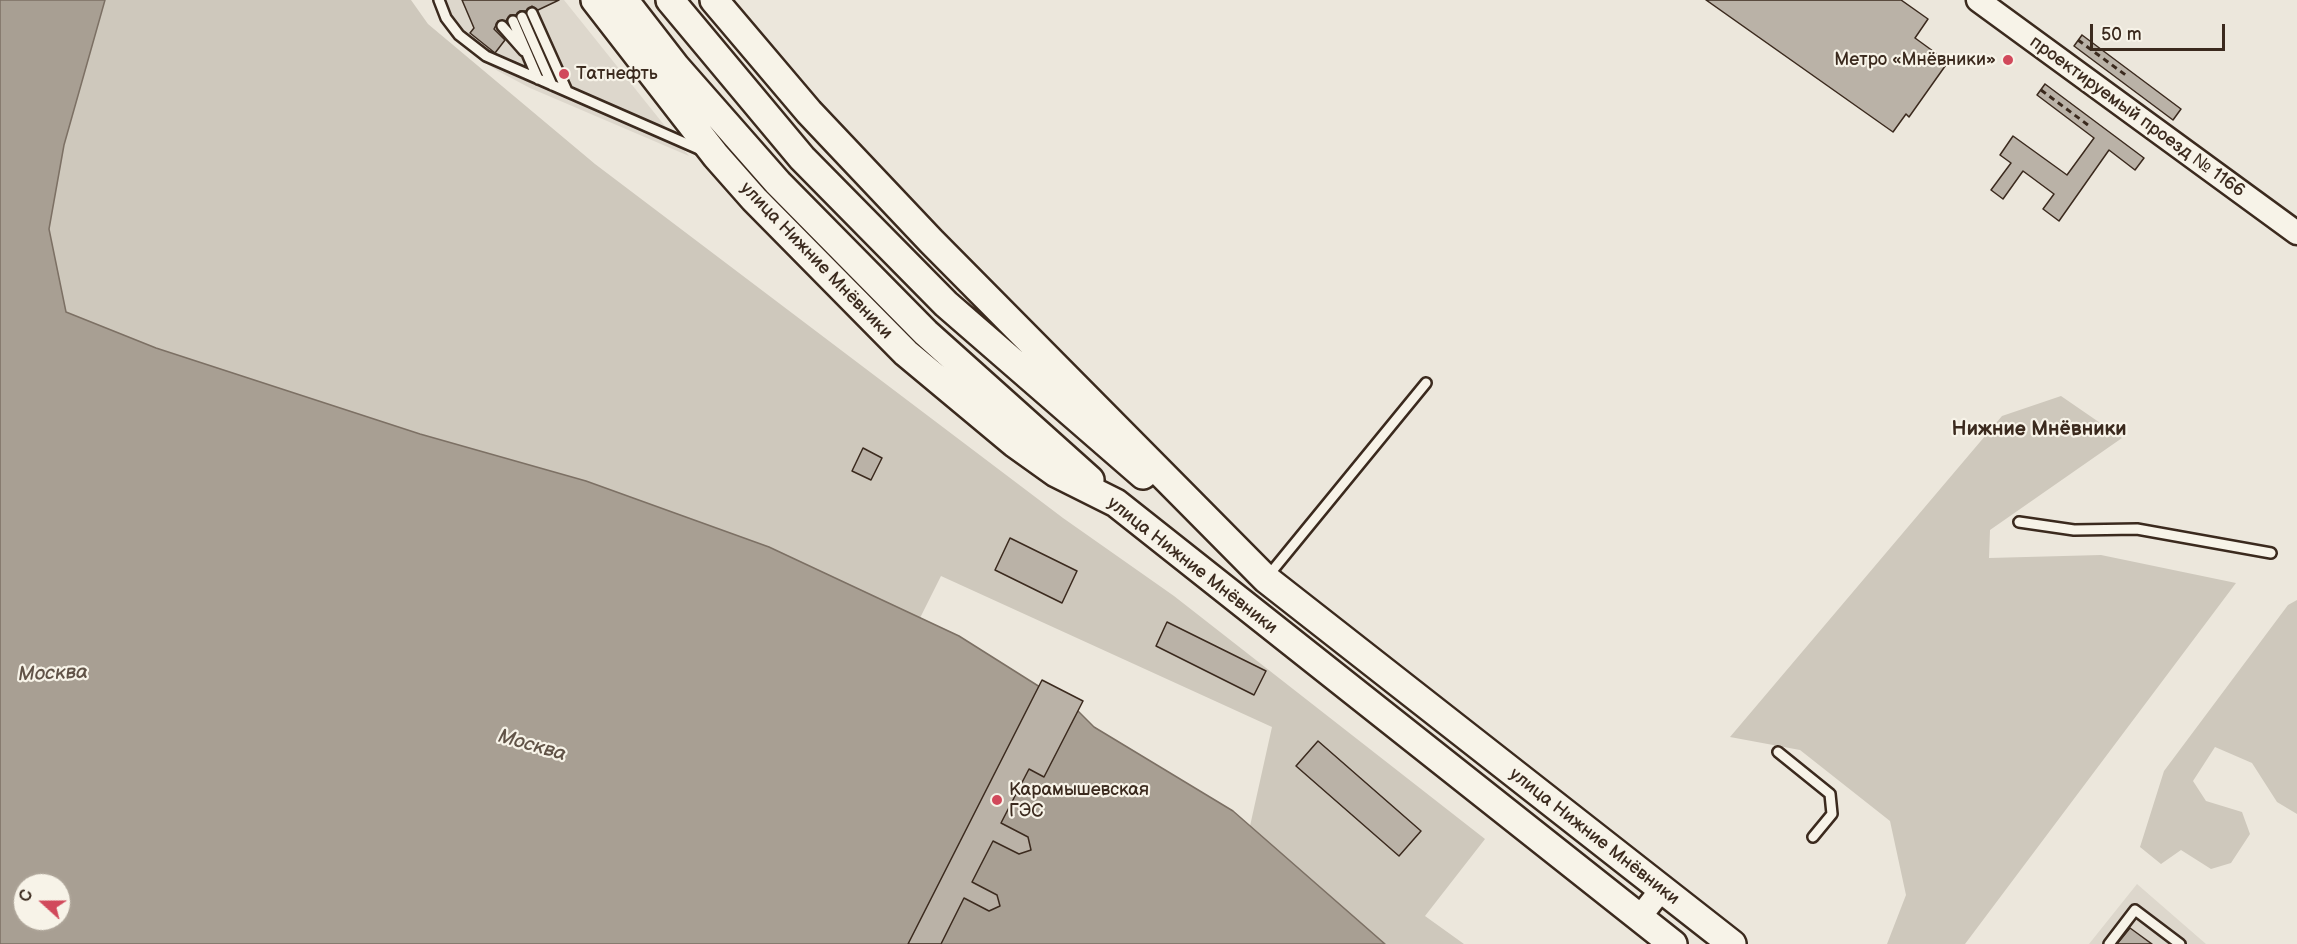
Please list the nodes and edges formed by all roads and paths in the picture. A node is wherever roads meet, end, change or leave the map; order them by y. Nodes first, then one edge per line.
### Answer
1 (439, 0) edge
2 (595, 0) edge
3 (624, 0) edge
4 (670, 0) edge
5 (714, 0) edge
6 (1978, 0) edge
7 (532, 13) dead end
8 (502, 26) dead end
9 (2078, 40) dead end
10 (527, 54) junction
11 (2127, 76) dead end
12 (538, 79) junction
13 (552, 85) junction
14 (2041, 90) dead end
15 (567, 91) junction
16 (2088, 125) dead end
17 (716, 156) junction
18 (2297, 233) edge
19 (1426, 383) dead end
20 (1116, 503) junction
21 (2019, 522) dead end
22 (1236, 552) junction
23 (2271, 553) dead end
24 (1266, 579) junction
25 (1778, 752) dead end
26 (1813, 837) dead end
27 (1661, 890) junction
28 (1639, 918) junction
29 (1673, 944) edge
30 (1732, 944) edge
31 (2109, 944) edge
32 (2180, 944) edge

1 - 12 lane
2 - 17 main road, улица Нижние Мнёвники
3 - 20 main road
4 - 22 main road
5 - 22 main road, улица Нижние Мнёвники
6 - 18 street, проектируемый проезд № 1166
7 - 15 lane
8 - 10 lane
9 - 11 path
10 - 12 lane
10 - 13 lane
12 - 13 lane
13 - 15 lane
14 - 16 path
15 - 17 lane
17 - 20 main road, улица Нижние Мнёвники
19 - 24 lane
20 - 28 main road, улица Нижние Мнёвники
21 - 23 lane
22 - 24 main road, улица Нижние Мнёвники
24 - 27 main road, улица Нижние Мнёвники
25 - 26 lane
27 - 28 street
27 - 30 main road, улица Нижние Мнёвники
28 - 29 main road, улица Нижние Мнёвники
31 - 32 lane

